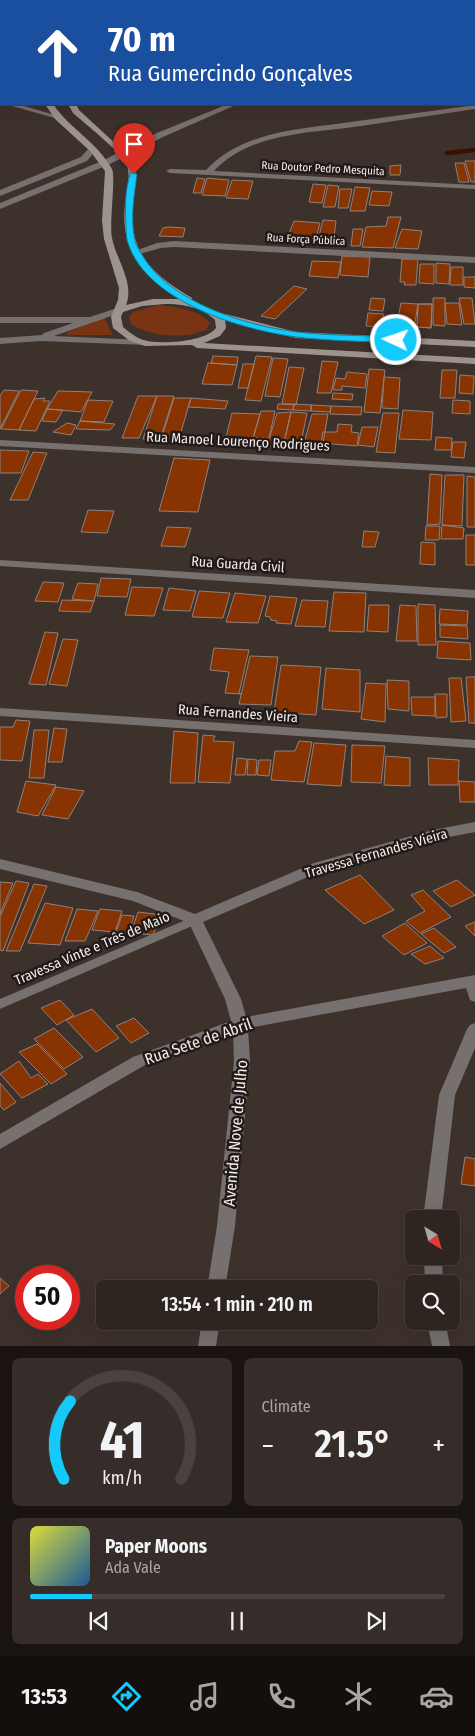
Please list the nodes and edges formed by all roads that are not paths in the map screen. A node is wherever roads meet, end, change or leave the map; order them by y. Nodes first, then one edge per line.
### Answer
1 (14, 105) edge
2 (50, 105) edge
3 (73, 105) edge
4 (232, 105) edge
5 (475, 107) edge
6 (58, 117) junction
7 (93, 149) junction
8 (122, 155) junction
9 (105, 163) junction
10 (170, 171) dead end
11 (208, 173) junction
12 (475, 187) edge
13 (0, 193) edge
14 (0, 206) edge
15 (136, 252) junction
16 (475, 260) edge
17 (197, 305) junction
18 (120, 310) junction
19 (215, 314) junction
20 (0, 320) edge
21 (91, 320) junction
22 (40, 338) junction
23 (0, 341) edge
24 (144, 342) junction
25 (174, 344) junction
26 (475, 344) edge
27 (475, 361) edge
28 (0, 443) edge
29 (475, 470) edge
30 (0, 563) edge
31 (475, 594) edge
32 (0, 712) edge
33 (475, 744) edge
34 (475, 827) edge
35 (0, 864) edge
36 (195, 920) junction
37 (474, 986) edge
38 (0, 1004) edge
39 (240, 1024) junction
40 (475, 1028) edge
41 (0, 1142) edge
42 (433, 1210) edge
43 (217, 1280) edge
44 (210, 1330) edge
45 (438, 1330) edge
46 (207, 1346) edge
47 (441, 1346) edge

1 - 6 street
2 - 6 main road
3 - 8 main road
4 - 8 street
5 - 11 street
6 - 7 main road
7 - 9 main road
7 - 13 street
8 - 9 street
8 - 15 main road
9 - 14 street
9 - 18 main road
10 - 11 street, Rua Doutor Pedro Mesquita
11 - 12 street, Rua Doutor Pedro Mesquita
15 - 16 street, Rua Força Pública
15 - 17 main road
17 - 18 main road
17 - 19 main road
18 - 21 street
18 - 24 main road
19 - 25 main road
19 - 26 main road
20 - 21 street
21 - 22 street
22 - 23 street
22 - 24 street
24 - 25 main road
25 - 27 main road
28 - 29 street, Rua Manoel Lourenço Rodrigues
30 - 31 street, Rua Guarda Civil
32 - 33 street, Rua Fernandes Vieira
34 - 36 street, Travessa Fernandes Vieira
35 - 36 street
36 - 38 lane, Travessa Vinte e Três de Maio
36 - 39 street, Avenida Nove de Julho
37 - 39 street, Rua Sete de Abril
39 - 41 street, Rua Sete de Abril
39 - 43 street, Avenida Nove de Julho
40 - 42 street
44 - 46 street
45 - 47 street

